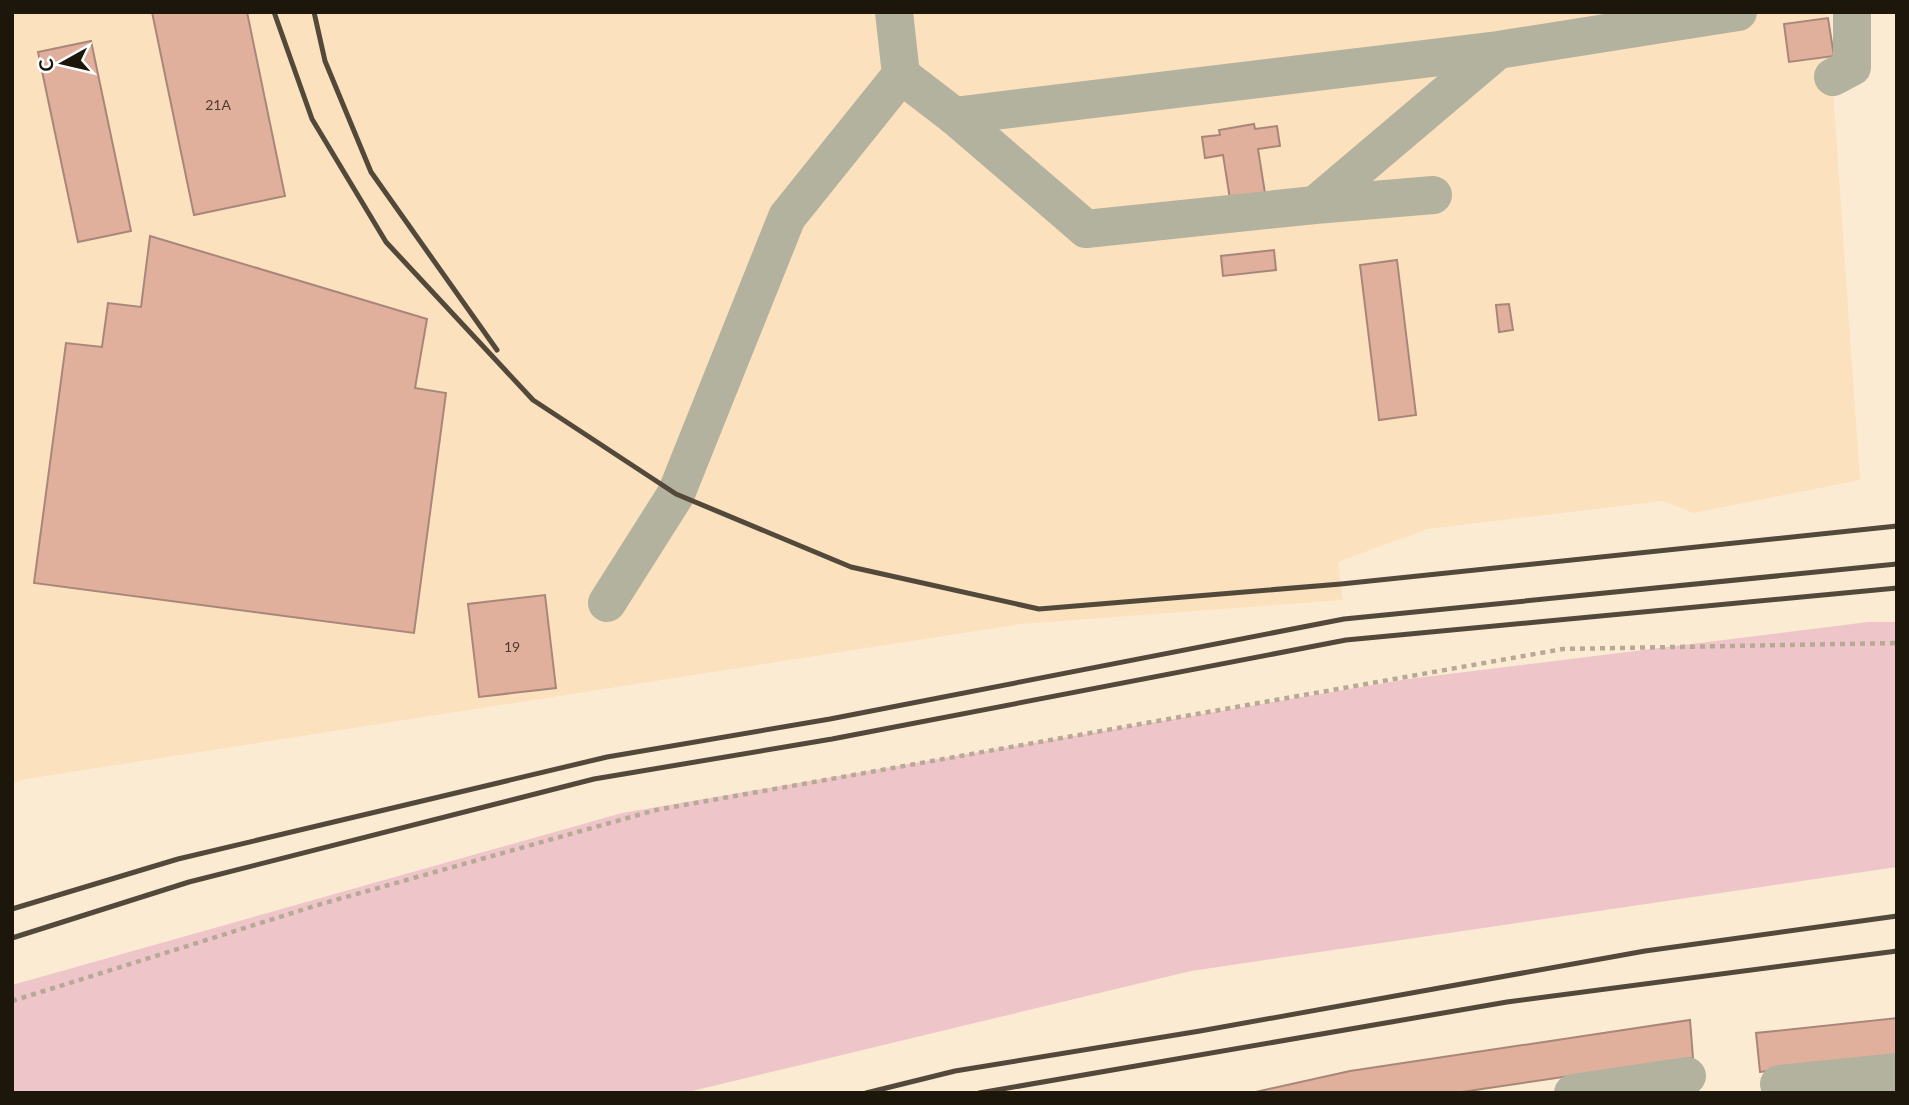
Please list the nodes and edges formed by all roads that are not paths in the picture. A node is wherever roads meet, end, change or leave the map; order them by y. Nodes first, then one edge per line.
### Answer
1 (894, 12) edge
2 (1738, 12) edge
3 (1852, 12) edge
4 (1498, 50) junction
5 (901, 75) junction
6 (1833, 77) dead end
7 (954, 116) junction
8 (1433, 195) dead end
9 (1315, 205) junction
10 (607, 603) dead end
11 (1897, 1072) edge
12 (1687, 1076) dead end
13 (1779, 1084) dead end
14 (1573, 1093) edge

1 - 5 lane
2 - 4 lane
3 - 6 lane
4 - 7 lane
4 - 9 lane
5 - 7 lane
5 - 10 lane
7 - 9 lane
8 - 9 lane
11 - 13 lane
12 - 14 lane

